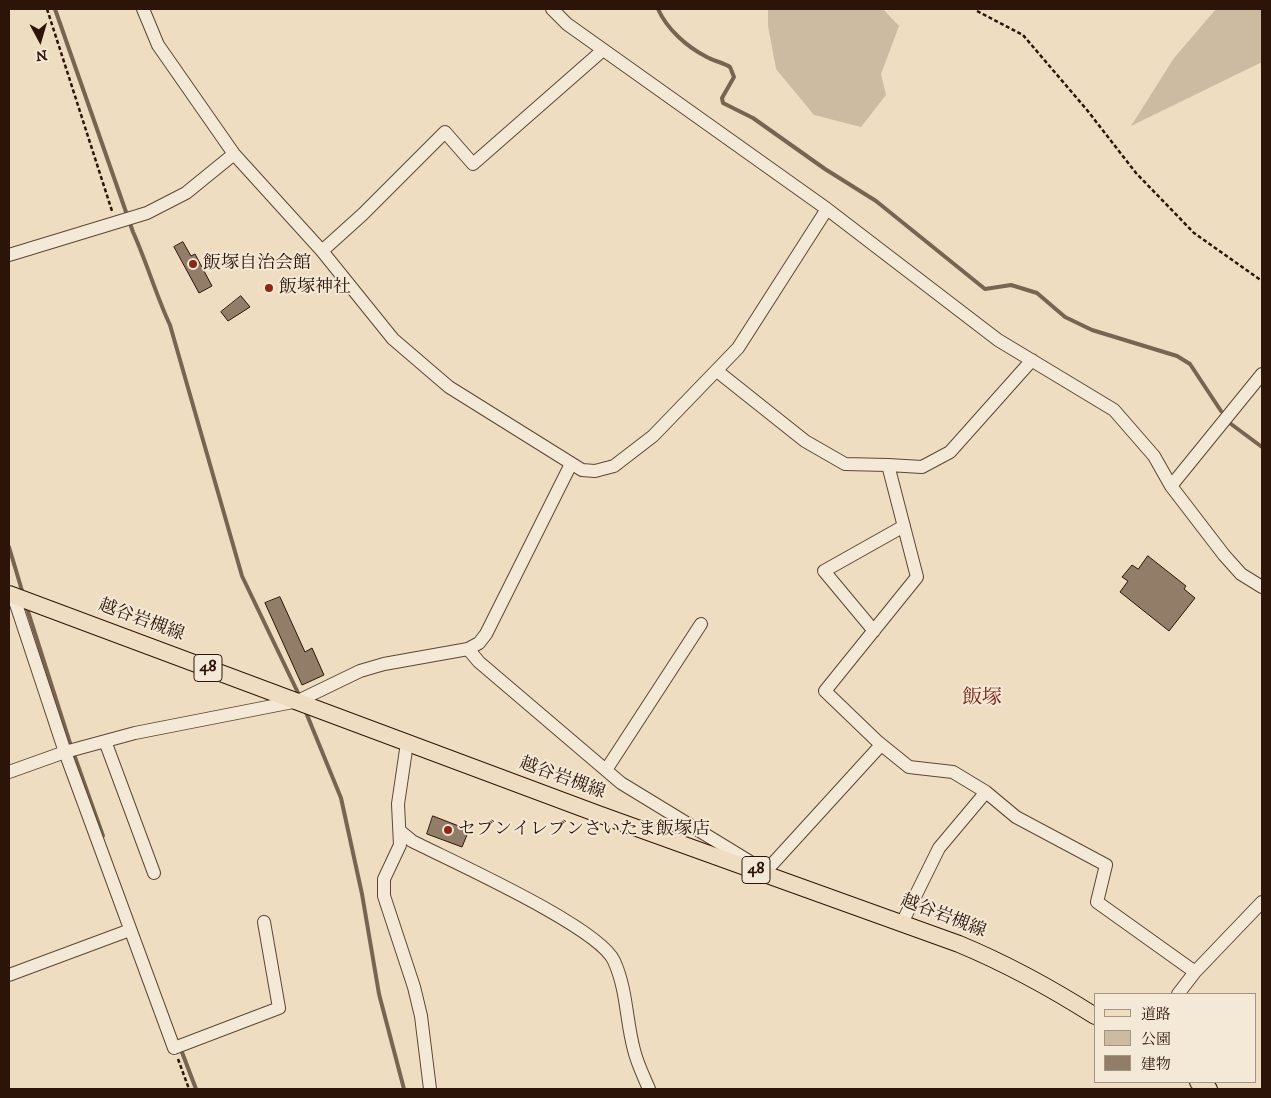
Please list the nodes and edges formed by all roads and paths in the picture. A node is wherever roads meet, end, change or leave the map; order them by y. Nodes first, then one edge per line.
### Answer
1 (47, 9) edge
2 (143, 9) edge
3 (552, 9) edge
4 (977, 11) dead end
5 (603, 50) junction
6 (234, 154) junction
7 (827, 210) junction
8 (115, 222) junction
9 (322, 251) junction
10 (9, 255) edge
11 (1262, 281) edge
12 (1032, 360) junction
13 (717, 371) junction
14 (1262, 374) edge
15 (571, 464) junction
16 (888, 465) junction
17 (1171, 486) junction
18 (904, 526) junction
19 (1262, 587) edge
20 (11, 595) edge
21 (701, 624) dead end
22 (874, 631) junction
23 (468, 648) junction
24 (298, 701) junction
25 (105, 741) junction
26 (407, 743) junction
27 (881, 745) junction
28 (65, 752) junction
29 (606, 770) junction
30 (9, 772) edge
31 (986, 792) junction
32 (400, 832) junction
33 (154, 872) dead end
34 (770, 874) junction
35 (1260, 910) edge
36 (264, 922) dead end
37 (902, 922) junction
38 (130, 930) junction
39 (1196, 972) junction
40 (9, 975) edge
41 (1179, 993) edge
42 (1094, 1015) edge
43 (174, 1048) junction
44 (189, 1089) edge
45 (430, 1089) edge
46 (649, 1089) edge

1 - 8 path
2 - 6 street
3 - 5 street
4 - 11 path
5 - 7 street
5 - 9 street
6 - 8 street
6 - 9 street
7 - 12 street
7 - 13 street
8 - 10 street
9 - 15 street
12 - 16 street
12 - 17 street
13 - 15 street
13 - 16 street
14 - 17 street
15 - 23 street
16 - 18 street
17 - 19 street
18 - 22 street
18 - 22 street
20 - 24 main road, 越谷岩槻線 / 48
20 - 28 street
21 - 29 street
22 - 27 street
23 - 24 street
23 - 29 street
24 - 25 street
24 - 26 main road, 越谷岩槻線 / 48
25 - 28 street
25 - 33 street
26 - 32 street
26 - 34 main road, 越谷岩槻線 / 48
27 - 31 street
27 - 34 street
28 - 30 street
28 - 38 street
29 - 34 street
31 - 37 street
31 - 39 street
32 - 45 street
32 - 46 street
34 - 37 main road, 越谷岩槻線 / 48
35 - 39 street
36 - 43 street
37 - 42 main road, 越谷岩槻線 / 48
38 - 40 street
38 - 43 street
39 - 41 street
43 - 44 path

